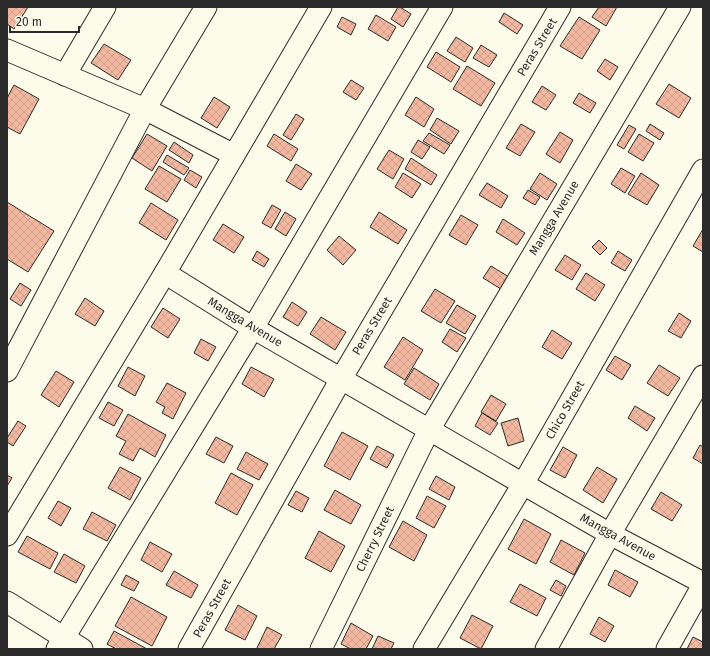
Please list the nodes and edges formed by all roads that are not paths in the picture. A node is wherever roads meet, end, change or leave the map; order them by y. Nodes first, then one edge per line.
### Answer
1 (105, 7) edge
2 (206, 7) edge
3 (320, 7) edge
4 (442, 7) edge
5 (560, 7) edge
6 (680, 7) edge
7 (7, 50) edge
8 (66, 75) junction
9 (145, 109) junction
10 (234, 155) junction
11 (703, 170) edge
12 (165, 272) junction
13 (253, 328) junction
14 (7, 371) edge
15 (703, 376) edge
16 (341, 379) junction
17 (429, 430) junction
18 (523, 484) junction
19 (610, 534) junction
20 (7, 535) edge
21 (703, 584) edge
22 (7, 602) edge
23 (60, 644) edge
24 (82, 649) edge
25 (189, 649) edge
26 (321, 649) edge
27 (424, 649) edge
28 (546, 649) edge
29 (667, 649) edge

1 - 8 street
2 - 9 street
3 - 10 street
4 - 13 street
5 - 16 street, Peras Street
6 - 17 street, Mangga Avenue
7 - 8 street
8 - 9 street
9 - 10 street
9 - 14 street
10 - 12 street
11 - 18 street, Chico Street
12 - 13 street, Mangga Avenue
12 - 20 street
13 - 16 street, Mangga Avenue
13 - 23 street
15 - 19 street
16 - 17 street, Mangga Avenue
16 - 25 street, Peras Street
17 - 18 street, Mangga Avenue
17 - 26 street, Cherry Street
18 - 19 street, Mangga Avenue
18 - 27 street, Chico Street
19 - 21 street, Mangga Avenue
19 - 28 street
21 - 29 street
22 - 23 street
23 - 24 street

